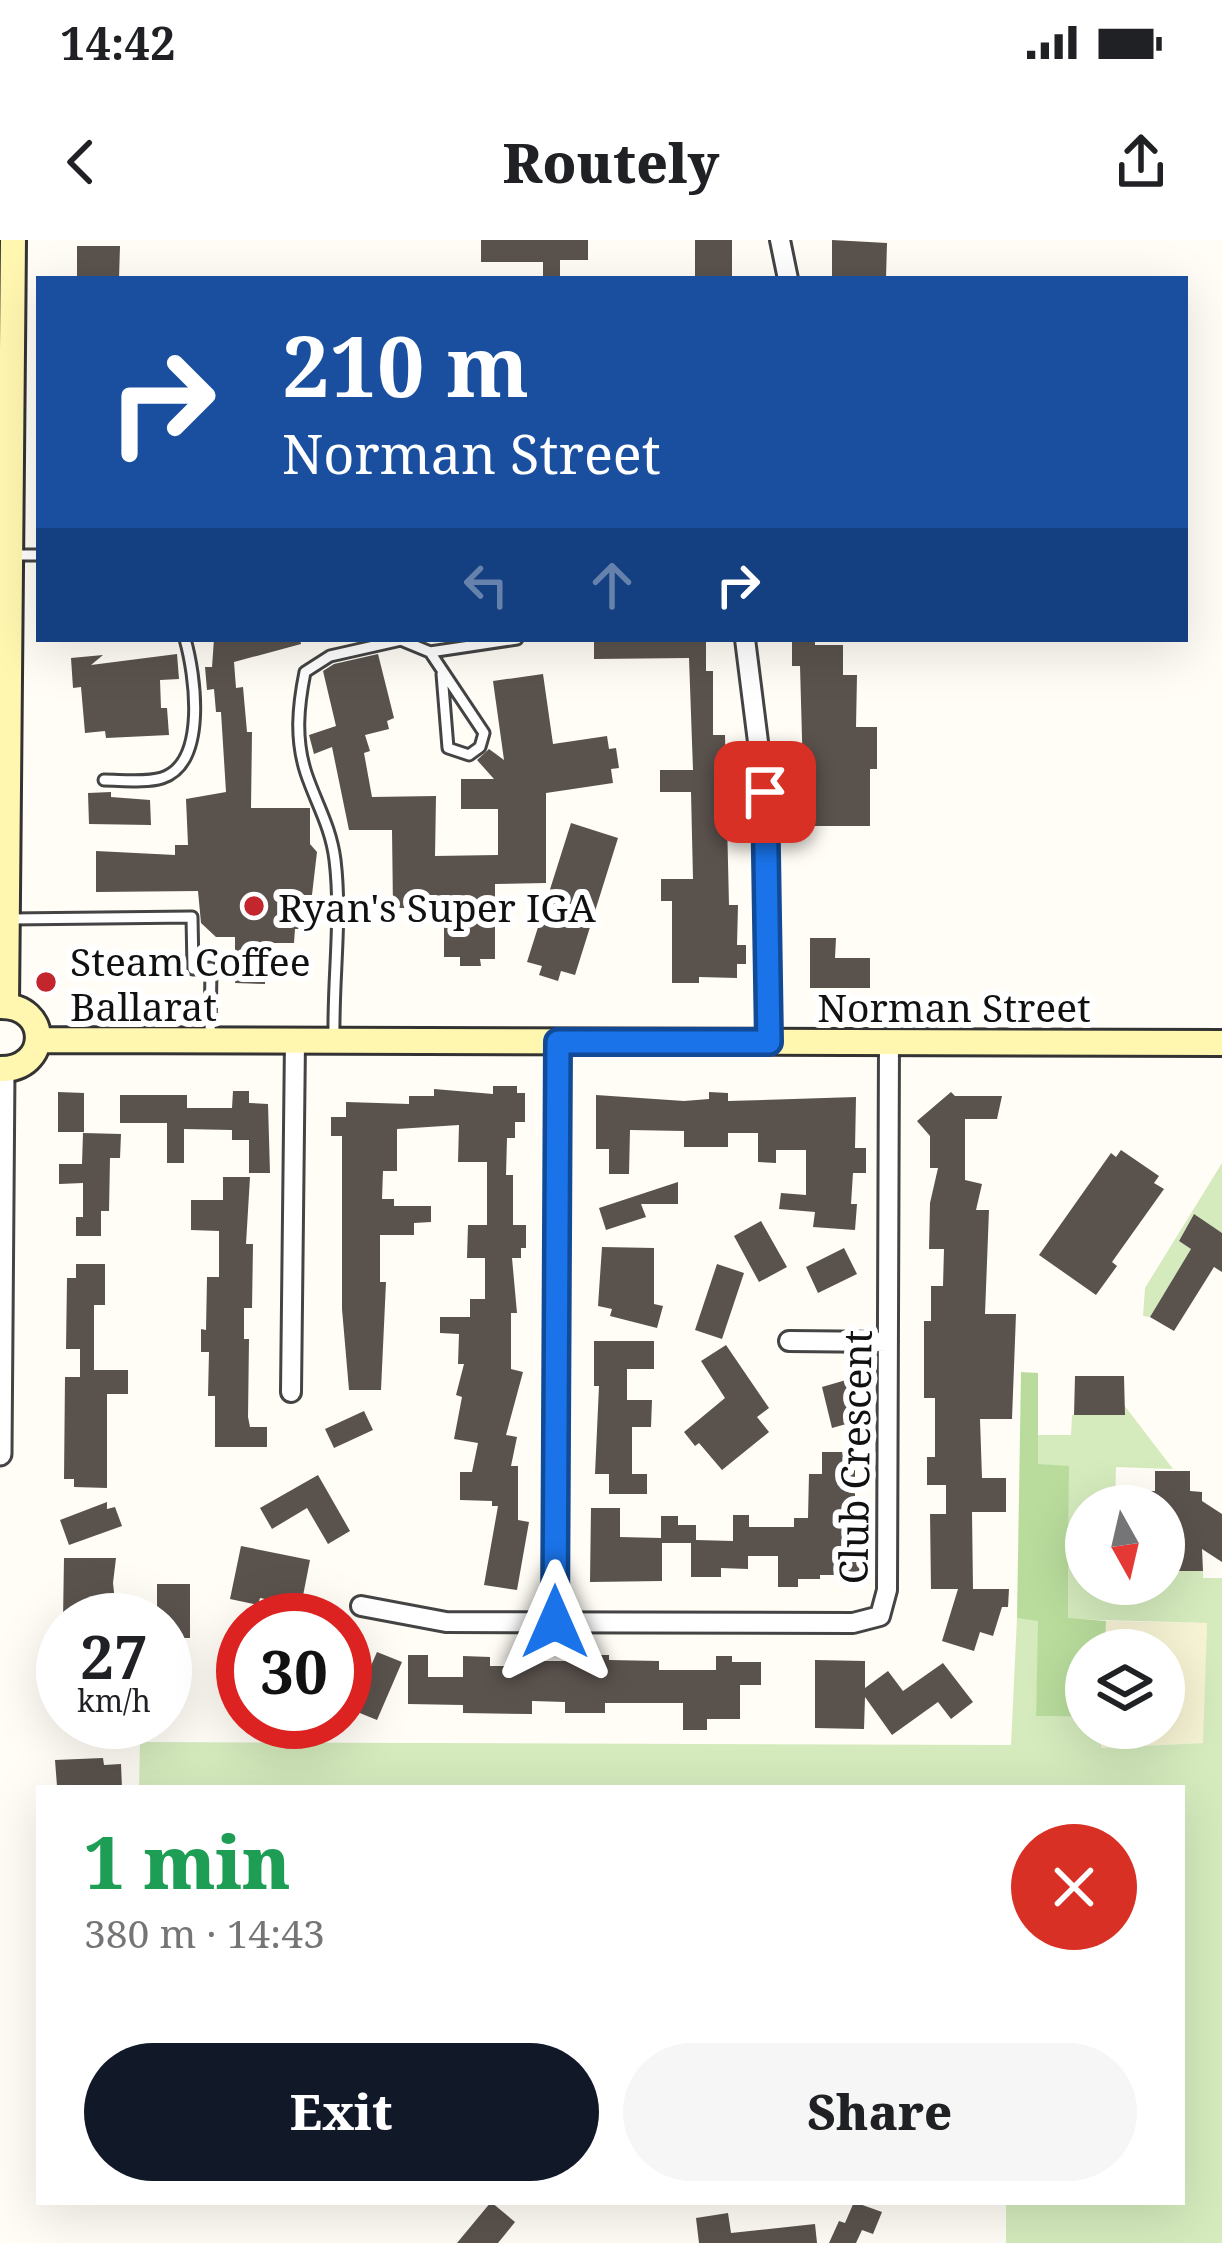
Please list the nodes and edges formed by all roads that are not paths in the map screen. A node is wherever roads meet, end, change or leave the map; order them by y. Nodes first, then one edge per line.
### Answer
1 (13, 240) edge
2 (780, 240) edge
3 (787, 276) edge
4 (5, 489) edge
5 (10, 554) junction
6 (36, 555) edge
7 (186, 642) edge
8 (388, 642) edge
9 (406, 642) edge
10 (497, 642) edge
11 (745, 642) edge
12 (430, 652) junction
13 (442, 674) junction
14 (104, 779) dead end
15 (6, 918) junction
16 (3, 1005) edge
17 (38, 1040) junction
18 (210, 1041) junction
19 (295, 1041) junction
20 (334, 1041) junction
21 (558, 1042) junction
22 (769, 1042) junction
23 (889, 1042) junction
24 (1222, 1043) edge
25 (2, 1069) edge
26 (2, 1161) edge
27 (789, 1341) dead end
28 (888, 1342) junction
29 (291, 1392) dead end
30 (0, 1454) edge
31 (372, 1608) edge
32 (555, 1622) junction

1 - 4 main road
2 - 3 street
4 - 5 main road
5 - 6 lane
5 - 15 main road
7 - 14 lane
8 - 20 lane
9 - 12 lane
10 - 12 lane
11 - 22 street
12 - 13 lane
13 - 13 lane
15 - 16 main road
15 - 18 lane
16 - 17 main road
17 - 18 main road, Norman Street
17 - 25 main road
18 - 19 main road, Norman Street
19 - 20 main road, Norman Street
19 - 29 street
20 - 21 main road, Norman Street
21 - 22 main road, Norman Street
21 - 32 street
22 - 23 main road, Norman Street
23 - 24 main road, Norman Street
23 - 28 street, Club Crescent
25 - 26 street
26 - 30 street
27 - 28 street
28 - 32 street, Club Crescent
31 - 32 street, Club Crescent

